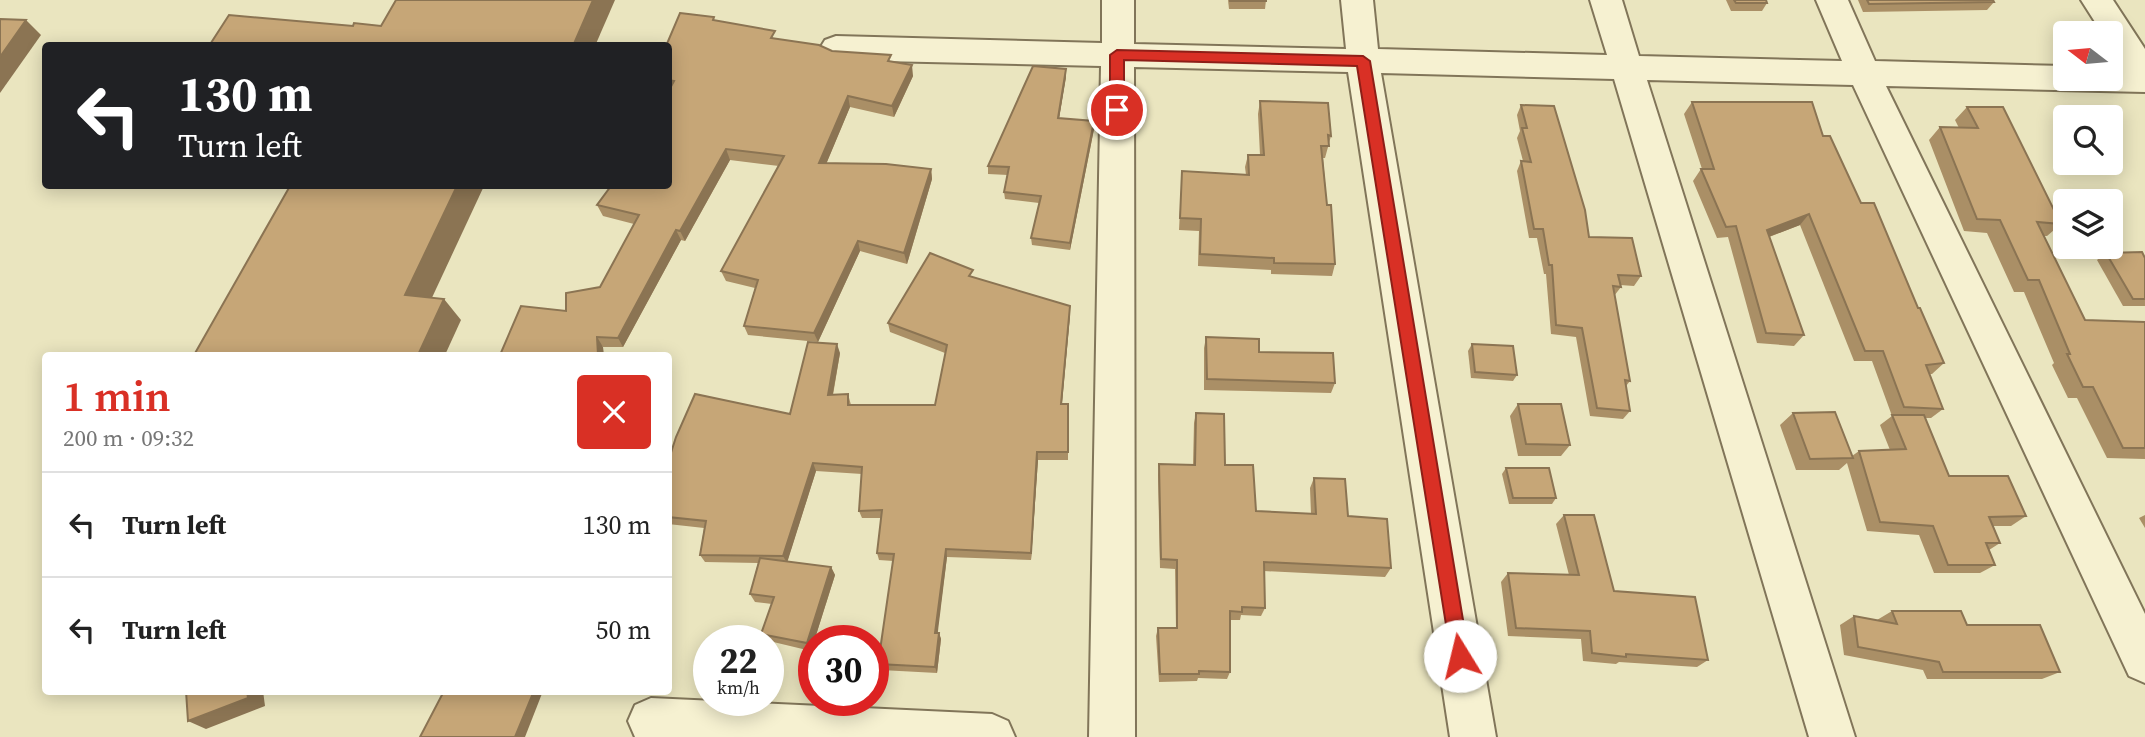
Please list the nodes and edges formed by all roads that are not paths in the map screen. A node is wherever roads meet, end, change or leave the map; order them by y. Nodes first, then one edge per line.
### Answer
1 (1118, 0) edge
2 (1357, 0) edge
3 (1606, 0) edge
4 (1832, 0) edge
5 (2097, 0) edge
6 (836, 48) edge
7 (1117, 55) junction
8 (1363, 61) junction
9 (1627, 68) junction
10 (1864, 74) junction
11 (2053, 78) edge
12 (2123, 78) edge
13 (2145, 78) edge
14 (2145, 661) edge
15 (651, 721) dead end
16 (750, 731) edge
17 (992, 737) edge
18 (1112, 737) edge
19 (1474, 737) edge
20 (1832, 737) edge

1 - 7 street
2 - 8 street
3 - 9 street
4 - 10 street
5 - 13 street
6 - 7 street
7 - 8 street
7 - 18 street
8 - 9 street
8 - 19 street
9 - 10 street
9 - 20 street
10 - 11 street
10 - 14 street
12 - 13 street
15 - 16 street
16 - 17 street

